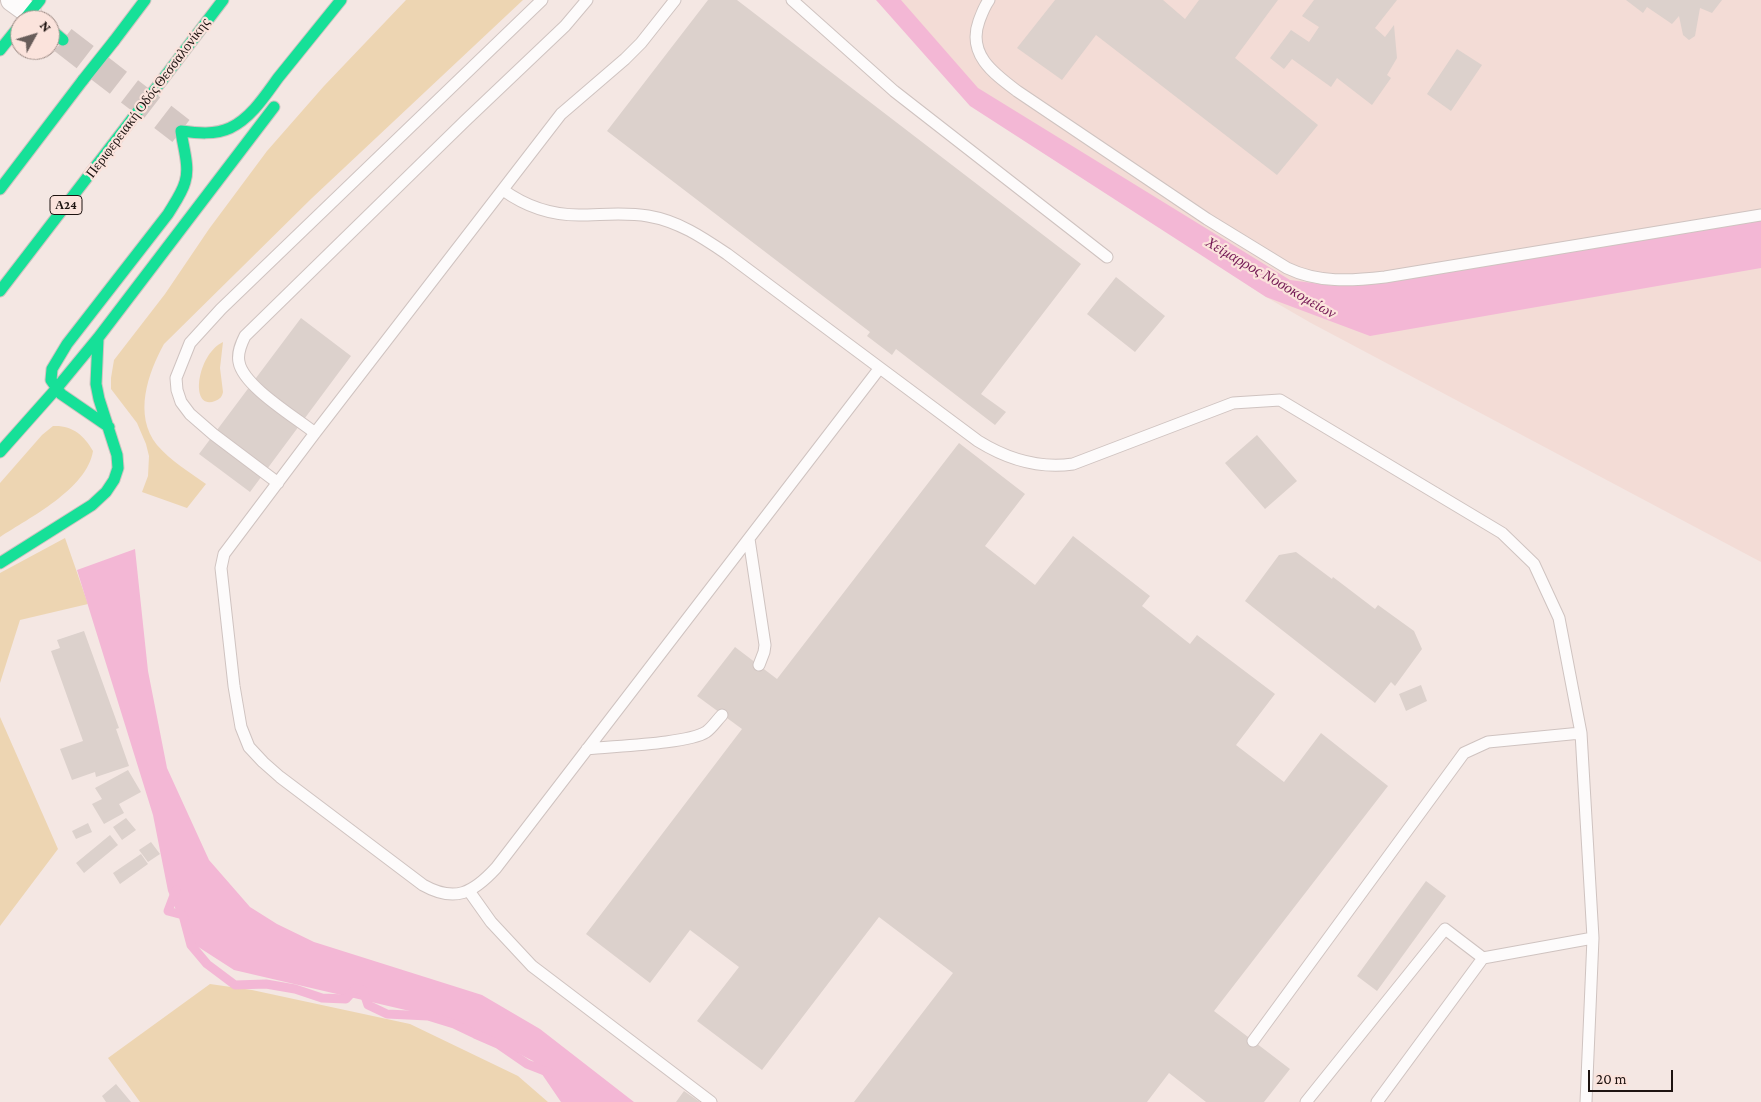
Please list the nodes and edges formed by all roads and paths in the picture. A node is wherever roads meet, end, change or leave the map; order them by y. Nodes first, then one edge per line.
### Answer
1 (145, 0) edge
2 (224, 0) edge
3 (341, 0) edge
4 (354, 0) edge
5 (542, 0) edge
6 (587, 0) edge
7 (674, 0) edge
8 (792, 0) edge
9 (987, 3) edge
10 (336, 24) dead end
11 (10, 36) edge
12 (60, 37) edge
13 (63, 40) tunnel mouth
14 (0, 50) edge
15 (283, 95) dead end
16 (0, 189) edge
17 (503, 190) junction
18 (1761, 215) edge
19 (1108, 257) dead end
20 (0, 291) edge
21 (98, 338) junction
22 (879, 369) junction
23 (56, 389) junction
24 (109, 427) junction
25 (315, 433) junction
26 (0, 452) edge
27 (278, 483) junction
28 (749, 539) junction
29 (0, 563) edge
30 (759, 665) dead end
31 (722, 715) dead end
32 (1581, 733) junction
33 (587, 749) junction
34 (469, 891) junction
35 (1593, 938) junction
36 (1483, 958) junction
37 (1253, 1041) dead end
38 (711, 1102) edge
39 (1306, 1102) edge
40 (1377, 1102) edge
41 (1586, 1102) edge

1 - 16 main road, bridge
2 - 20 main road, Περιφερειακή Οδός Θεσσαλονίκης / Α24, bridge
3 - 23 main road
4 - 10 main road
5 - 27 lane
6 - 25 lane
7 - 17 lane
8 - 19 lane
9 - 18 lane
11 - 14 main road
12 - 13 main road
15 - 21 main road
17 - 22 lane
17 - 25 lane
21 - 23 main road
21 - 24 main road
22 - 28 lane
22 - 32 lane
23 - 24 main road
23 - 26 main road
24 - 29 main road
25 - 27 lane
27 - 34 lane
28 - 30 lane
28 - 33 lane
31 - 33 lane
32 - 35 lane
32 - 37 lane
33 - 34 lane
34 - 38 lane
35 - 36 lane
35 - 41 lane
36 - 39 lane
36 - 40 lane

